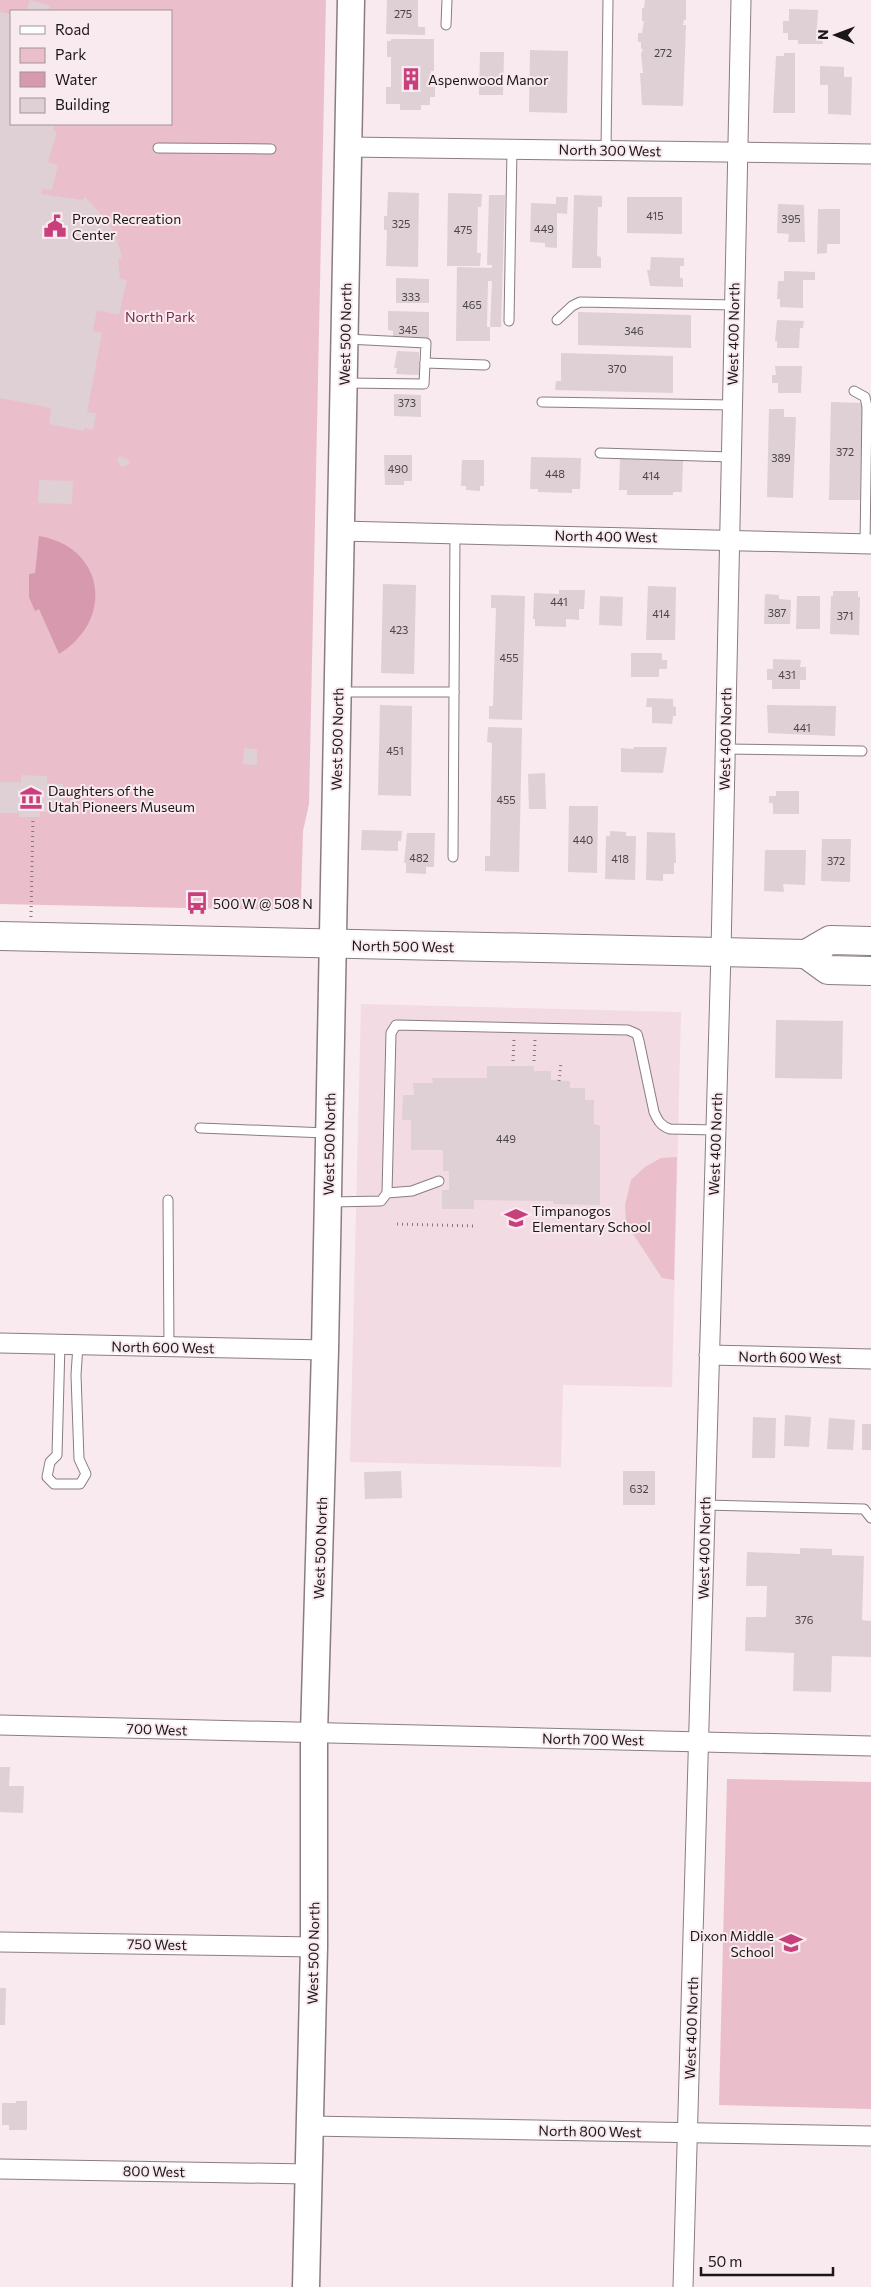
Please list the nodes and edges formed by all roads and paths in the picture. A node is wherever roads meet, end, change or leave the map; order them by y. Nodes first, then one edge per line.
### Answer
1 (352, 0) edge
2 (447, 0) edge
3 (608, 0) edge
4 (741, 0) edge
5 (446, 25) dead end
6 (348, 147) junction
7 (158, 148) dead end
8 (271, 149) dead end
9 (512, 149) junction
10 (606, 150) junction
11 (738, 151) junction
12 (871, 154) edge
13 (734, 305) junction
14 (557, 320) dead end
15 (509, 321) dead end
16 (345, 338) junction
17 (425, 363) junction
18 (485, 365) dead end
19 (344, 383) junction
20 (854, 391) dead end
21 (542, 402) dead end
22 (732, 405) junction
23 (600, 452) dead end
24 (730, 457) junction
25 (341, 530) junction
26 (455, 533) junction
27 (729, 539) junction
28 (868, 544) edge
29 (338, 692) junction
30 (454, 692) junction
31 (725, 749) junction
32 (862, 752) dead end
33 (33, 817) dead end
34 (453, 858) dead end
35 (0, 936) edge
36 (30, 937) junction
37 (871, 941) edge
38 (333, 945) junction
39 (721, 952) junction
40 (806, 954) junction
41 (871, 971) edge
42 (514, 1028) junction
43 (536, 1028) junction
44 (513, 1061) dead end
45 (534, 1062) dead end
46 (561, 1062) dead end
47 (559, 1081) dead end
48 (200, 1128) dead end
49 (715, 1130) junction
50 (330, 1133) junction
51 (438, 1181) dead end
52 (387, 1193) junction
53 (168, 1200) dead end
54 (328, 1202) junction
55 (397, 1224) dead end
56 (474, 1226) dead end
57 (0, 1343) edge
58 (69, 1344) junction
59 (169, 1347) junction
60 (325, 1350) junction
61 (709, 1355) junction
62 (871, 1359) edge
63 (705, 1505) junction
64 (871, 1518) edge
65 (0, 1725) edge
66 (314, 1734) junction
67 (700, 1742) junction
68 (871, 1746) edge
69 (0, 1942) edge
70 (314, 1947) junction
71 (309, 2126) junction
72 (688, 2132) junction
73 (871, 2136) edge
74 (0, 2169) edge
75 (308, 2174) junction
76 (306, 2287) edge
77 (683, 2287) edge

1 - 6 street, West 500 North
2 - 5 lane
3 - 10 lane
4 - 11 street, West 400 North
6 - 9 street, North 300 West
6 - 16 street, West 500 North
7 - 8 lane
9 - 10 street, North 300 West
9 - 15 lane
10 - 11 street, North 300 West
11 - 12 street, North 300 West
11 - 13 street, West 400 North
13 - 14 lane
13 - 22 street, West 400 North
16 - 17 lane
16 - 19 street, West 500 North
17 - 18 lane
17 - 19 lane
19 - 25 street, West 500 North
20 - 28 lane
21 - 22 lane
22 - 24 street, West 400 North
23 - 24 lane
24 - 27 street, West 400 North
25 - 26 street, North 400 West
25 - 29 street, West 500 North
26 - 27 street, North 400 West
26 - 30 lane
27 - 28 street, North 400 West
27 - 31 street, West 400 North
29 - 30 lane
29 - 38 street, West 500 North
30 - 34 lane
31 - 32 lane
31 - 39 street, West 400 North
33 - 36 path
35 - 36 main road, North 500 West
36 - 38 main road, North 500 West
37 - 40 main road
38 - 39 main road, North 500 West
38 - 50 street, West 500 North
39 - 40 main road, North 500 West
39 - 49 street, West 400 North
40 - 41 main road
42 - 43 lane
42 - 44 path
42 - 52 lane
43 - 45 path
43 - 49 lane
46 - 47 path
48 - 50 lane
49 - 61 street, West 400 North
50 - 54 street, West 500 North
51 - 52 lane
52 - 54 lane
53 - 59 lane
54 - 60 street, West 500 North
55 - 56 path
57 - 58 street, North 600 West
58 - 58 lane
58 - 59 street, North 600 West
59 - 60 street, North 600 West
60 - 66 street, West 500 North
61 - 62 street, North 600 West
61 - 63 street, West 400 North
63 - 64 lane
63 - 67 street, West 400 North
65 - 66 street, 700 West
66 - 67 street, North 700 West
66 - 70 street, West 500 North
67 - 68 street, North 700 West
67 - 72 street, West 400 North
69 - 70 street, 750 West
70 - 71 street, West 500 North
71 - 72 street, North 800 West
71 - 75 street, West 500 North
72 - 73 street, North 800 West
72 - 77 street, West 400 North
74 - 75 street, 800 West
75 - 76 street, West 500 North

